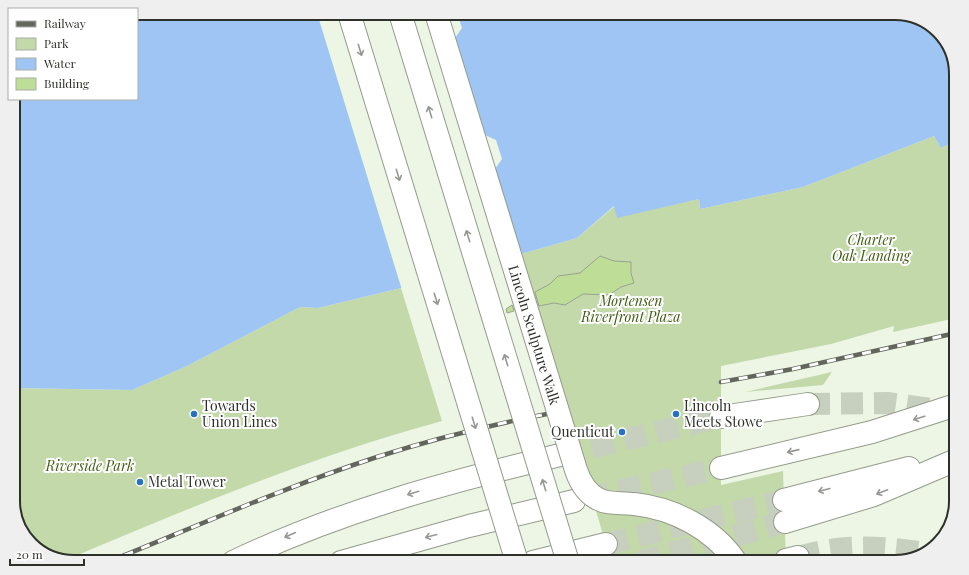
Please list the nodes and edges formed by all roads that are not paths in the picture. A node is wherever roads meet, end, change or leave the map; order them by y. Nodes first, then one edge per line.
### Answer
1 (350, 20) edge
2 (402, 20) edge
3 (438, 20) edge
4 (808, 404) tunnel mouth
5 (949, 407) edge
6 (721, 417) tunnel mouth
7 (560, 455) tunnel mouth
8 (949, 456) edge
9 (949, 463) edge
10 (721, 468) tunnel mouth
11 (784, 500) tunnel mouth
12 (574, 501) tunnel mouth
13 (785, 522) tunnel mouth
14 (606, 544) tunnel mouth
15 (248, 555) edge
16 (366, 555) edge
17 (515, 555) edge
18 (561, 555) edge
19 (566, 555) edge
20 (730, 555) edge

1 -> 17 main road, bridge
19 -> 2 main road, bridge
3 - 20 main road, Lincoln Sculpture Walk, bridge
4 - 6 main road
5 -> 10 main road
7 -> 15 main road
8 -> 11 main road
9 -> 13 main road
12 -> 16 main road
14 - 18 main road

